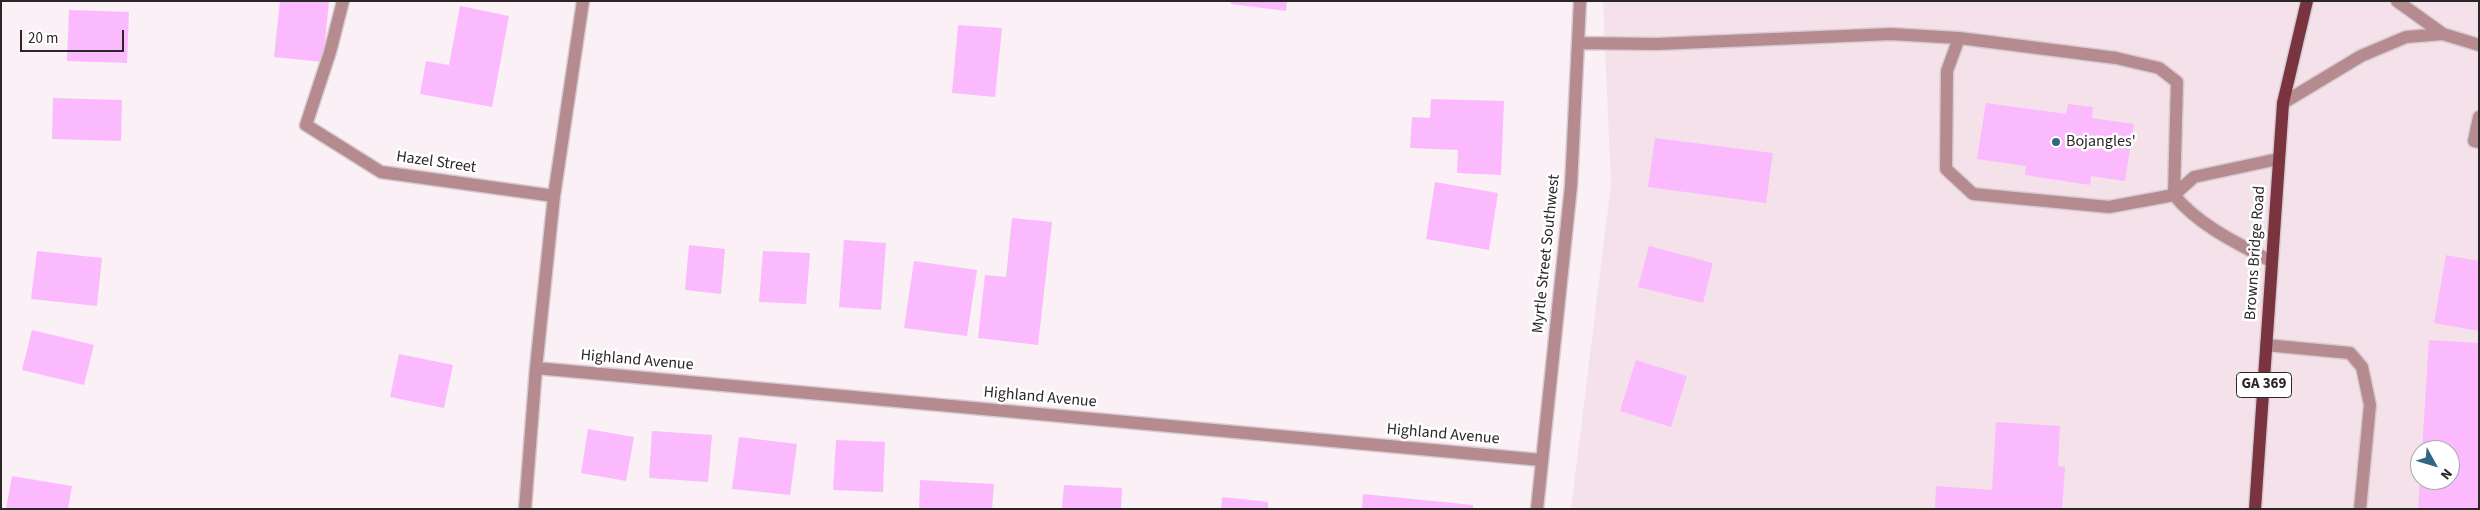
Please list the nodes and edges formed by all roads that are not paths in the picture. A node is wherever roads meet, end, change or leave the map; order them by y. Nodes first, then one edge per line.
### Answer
1 (343, 1) edge
2 (583, 1) edge
3 (1580, 1) edge
4 (2307, 1) edge
5 (2397, 1) edge
6 (2443, 34) junction
7 (1959, 38) junction
8 (1578, 43) junction
9 (2479, 45) edge
10 (2282, 103) junction
11 (2479, 117) edge
12 (2479, 142) edge
13 (2278, 159) junction
14 (2174, 195) junction
15 (554, 196) junction
16 (2271, 260) junction
17 (2266, 345) junction
18 (536, 368) junction
19 (1541, 460) junction
20 (525, 509) edge
21 (1536, 509) edge
22 (2255, 509) edge
23 (2360, 509) edge

1 - 15 street, Hazel Street
2 - 15 street
3 - 8 street, Myrtle Street Southwest
4 - 10 main road, Browns Bridge Road / GA 369
5 - 6 street
6 - 9 street
6 - 10 street
7 - 8 street
7 - 14 street
7 - 14 street
8 - 19 street, Myrtle Street Southwest
10 - 13 main road, Browns Bridge Road / GA 369
11 - 12 street
13 - 14 street
13 - 16 main road, Browns Bridge Road / GA 369
14 - 16 street
15 - 18 street
16 - 17 main road, Browns Bridge Road / GA 369
17 - 22 main road, Browns Bridge Road / GA 369
17 - 23 street
18 - 19 street, Highland Avenue
18 - 20 street
19 - 21 street, Myrtle Street Southwest

